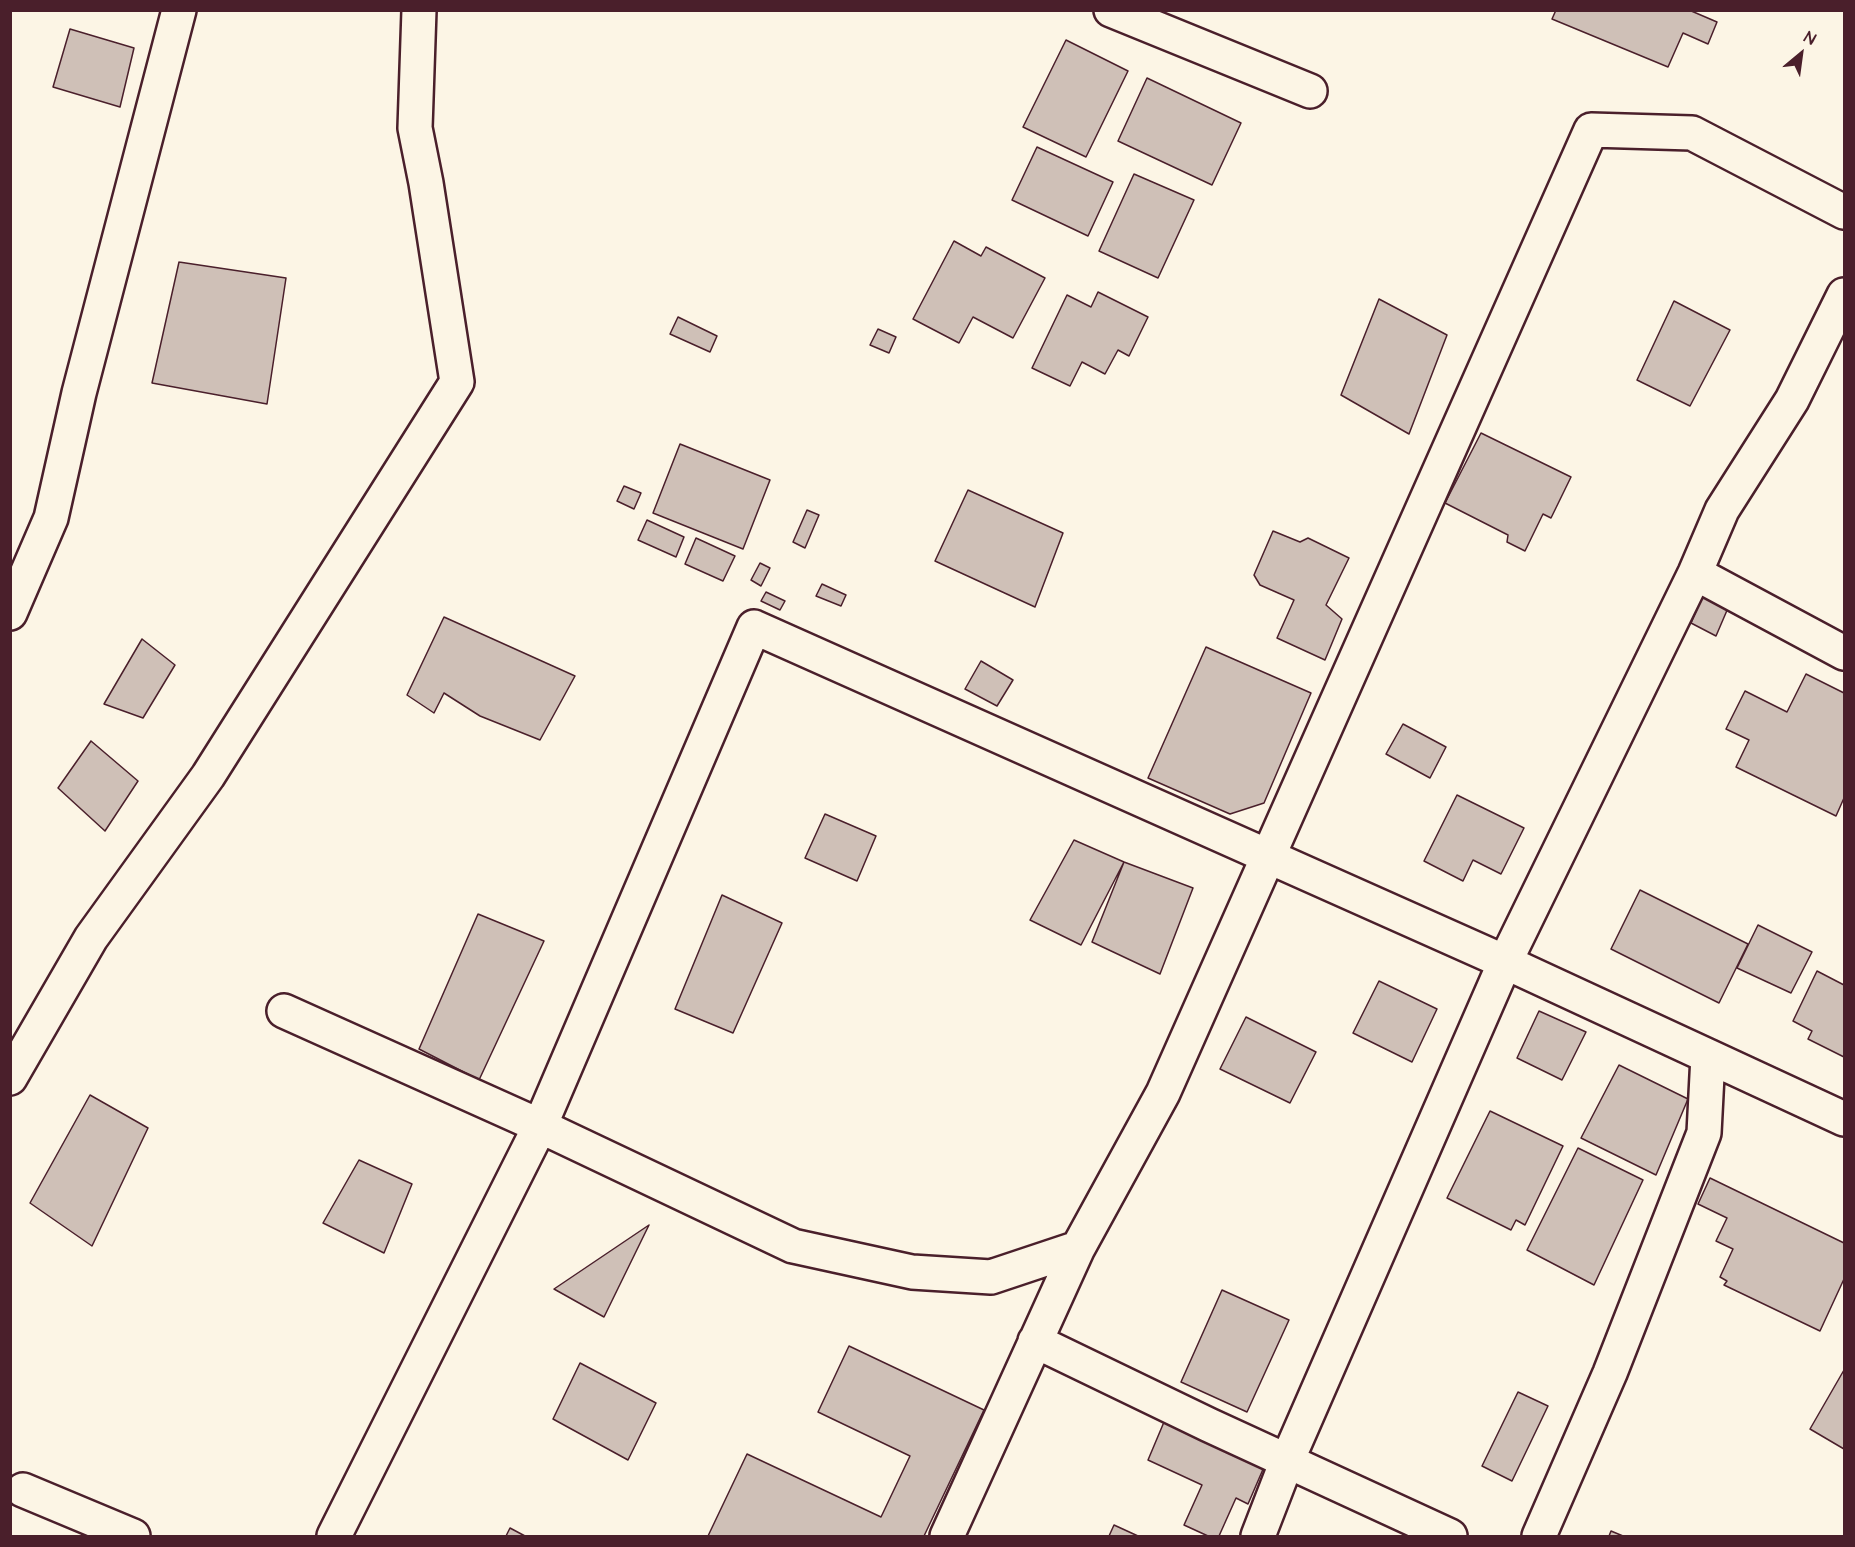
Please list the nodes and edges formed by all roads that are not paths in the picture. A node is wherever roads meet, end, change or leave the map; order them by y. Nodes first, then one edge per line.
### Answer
1 (179, 10) edge
2 (419, 10) edge
3 (1111, 10) edge
4 (1311, 91) dead end
5 (1845, 212) edge
6 (1845, 295) edge
7 (1695, 573) junction
8 (10, 613) edge
9 (1845, 653) edge
10 (1266, 857) junction
11 (1505, 962) junction
12 (284, 1011) dead end
13 (1708, 1056) junction
14 (10, 1078) edge
15 (1845, 1119) edge
16 (540, 1126) junction
17 (1078, 1248) junction
18 (1035, 1341) junction
19 (1287, 1461) junction
20 (23, 1490) dead end
21 (133, 1536) edge
22 (334, 1536) edge
23 (947, 1536) edge
24 (1258, 1536) edge
25 (1450, 1536) edge
26 (1539, 1536) edge

1 - 8 street
2 - 14 street
3 - 4 street
5 - 10 street
6 - 7 street
7 - 9 street
7 - 11 street
10 - 11 street
10 - 16 street
10 - 17 street
11 - 13 street
11 - 19 street
12 - 16 street
13 - 15 street
13 - 26 street
16 - 17 street
16 - 22 street
17 - 18 street
18 - 19 street
18 - 23 street
19 - 24 street
19 - 25 street
20 - 21 street

